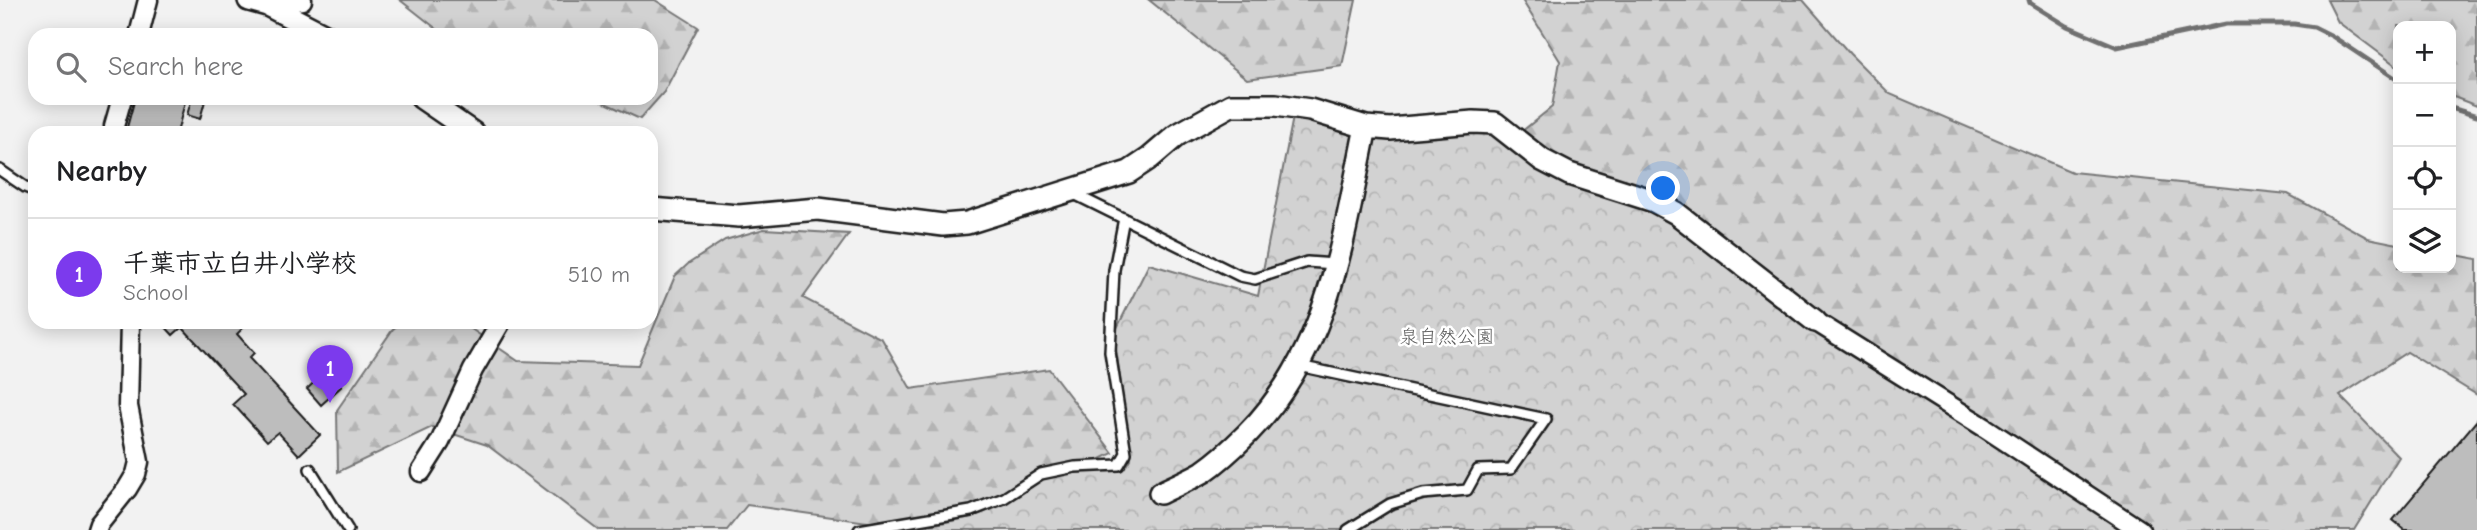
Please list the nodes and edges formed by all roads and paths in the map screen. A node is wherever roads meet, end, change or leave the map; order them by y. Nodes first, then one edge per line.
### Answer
1 (148, 0) edge
2 (302, 0) edge
3 (261, 2) edge
4 (141, 28) edge
5 (311, 28) edge
6 (120, 105) edge
7 (432, 105) edge
8 (114, 126) edge
9 (463, 126) edge
10 (1366, 127) junction
11 (0, 170) edge
12 (28, 188) edge
13 (1068, 191) junction
14 (658, 210) edge
15 (1124, 218) junction
16 (1337, 264) junction
17 (1815, 321) joint
18 (130, 329) edge
19 (497, 329) edge
20 (1299, 366) junction
21 (310, 469) dead end
22 (421, 472) dead end
23 (1160, 493) dead end
24 (97, 530) edge
25 (348, 530) edge
26 (859, 530) edge
27 (1348, 530) edge
28 (2140, 530) edge

1 - 4 street
2 - 3 street
3 - 5 street
6 - 8 street
7 - 9 street
10 - 13 street
10 - 16 street
10 - 17 street
11 - 12 lane
13 - 14 street
13 - 15 lane
15 - 16 lane
15 - 26 lane
16 - 20 street
17 - 28 street
18 - 24 street
19 - 22 street
20 - 23 street
20 - 27 lane
21 - 25 lane

